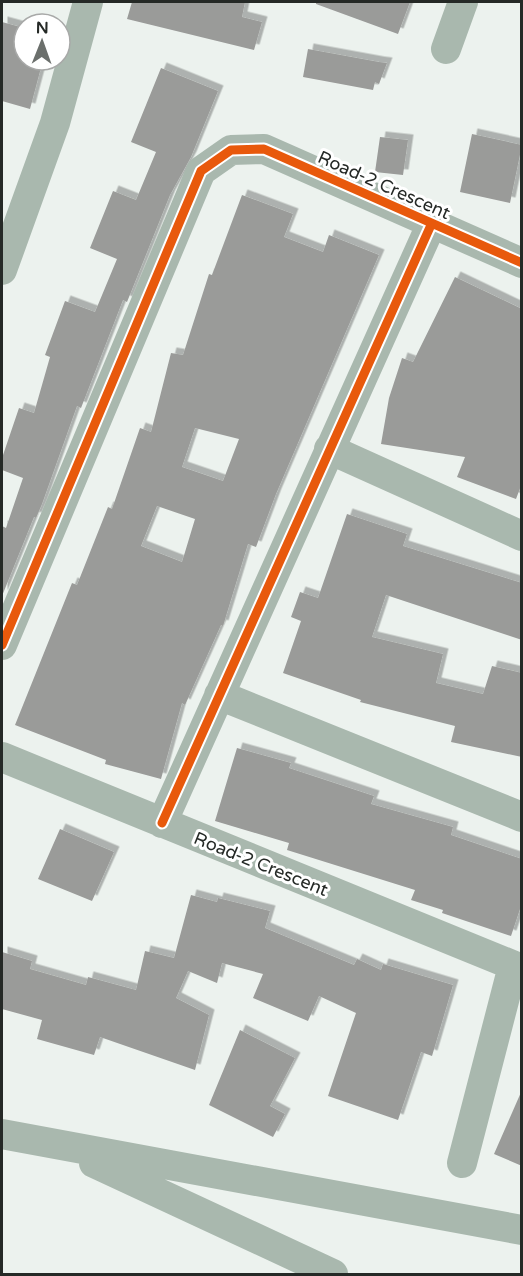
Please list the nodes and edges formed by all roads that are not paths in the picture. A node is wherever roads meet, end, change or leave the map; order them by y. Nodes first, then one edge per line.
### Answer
1 (88, 2) edge
2 (463, 2) edge
3 (446, 48) dead end
4 (431, 225) junction
5 (522, 263) edge
6 (2, 270) edge
7 (329, 449) junction
8 (522, 536) edge
9 (2, 645) edge
10 (219, 695) junction
11 (2, 757) edge
12 (522, 817) edge
13 (162, 823) junction
14 (517, 968) edge
15 (2, 1134) edge
16 (50, 1143) junction
17 (462, 1163) dead end
18 (522, 1230) edge
19 (333, 1275) edge

1 - 6 street
2 - 3 street
4 - 5 street, Road-2 Crescent
4 - 7 street
4 - 9 street, Road-2 Crescent
7 - 8 street
7 - 10 street
10 - 12 street
10 - 13 street
11 - 13 street, Road-2 Crescent
13 - 14 street, Road-2 Crescent
14 - 17 street
15 - 16 street
16 - 18 street
16 - 19 street

